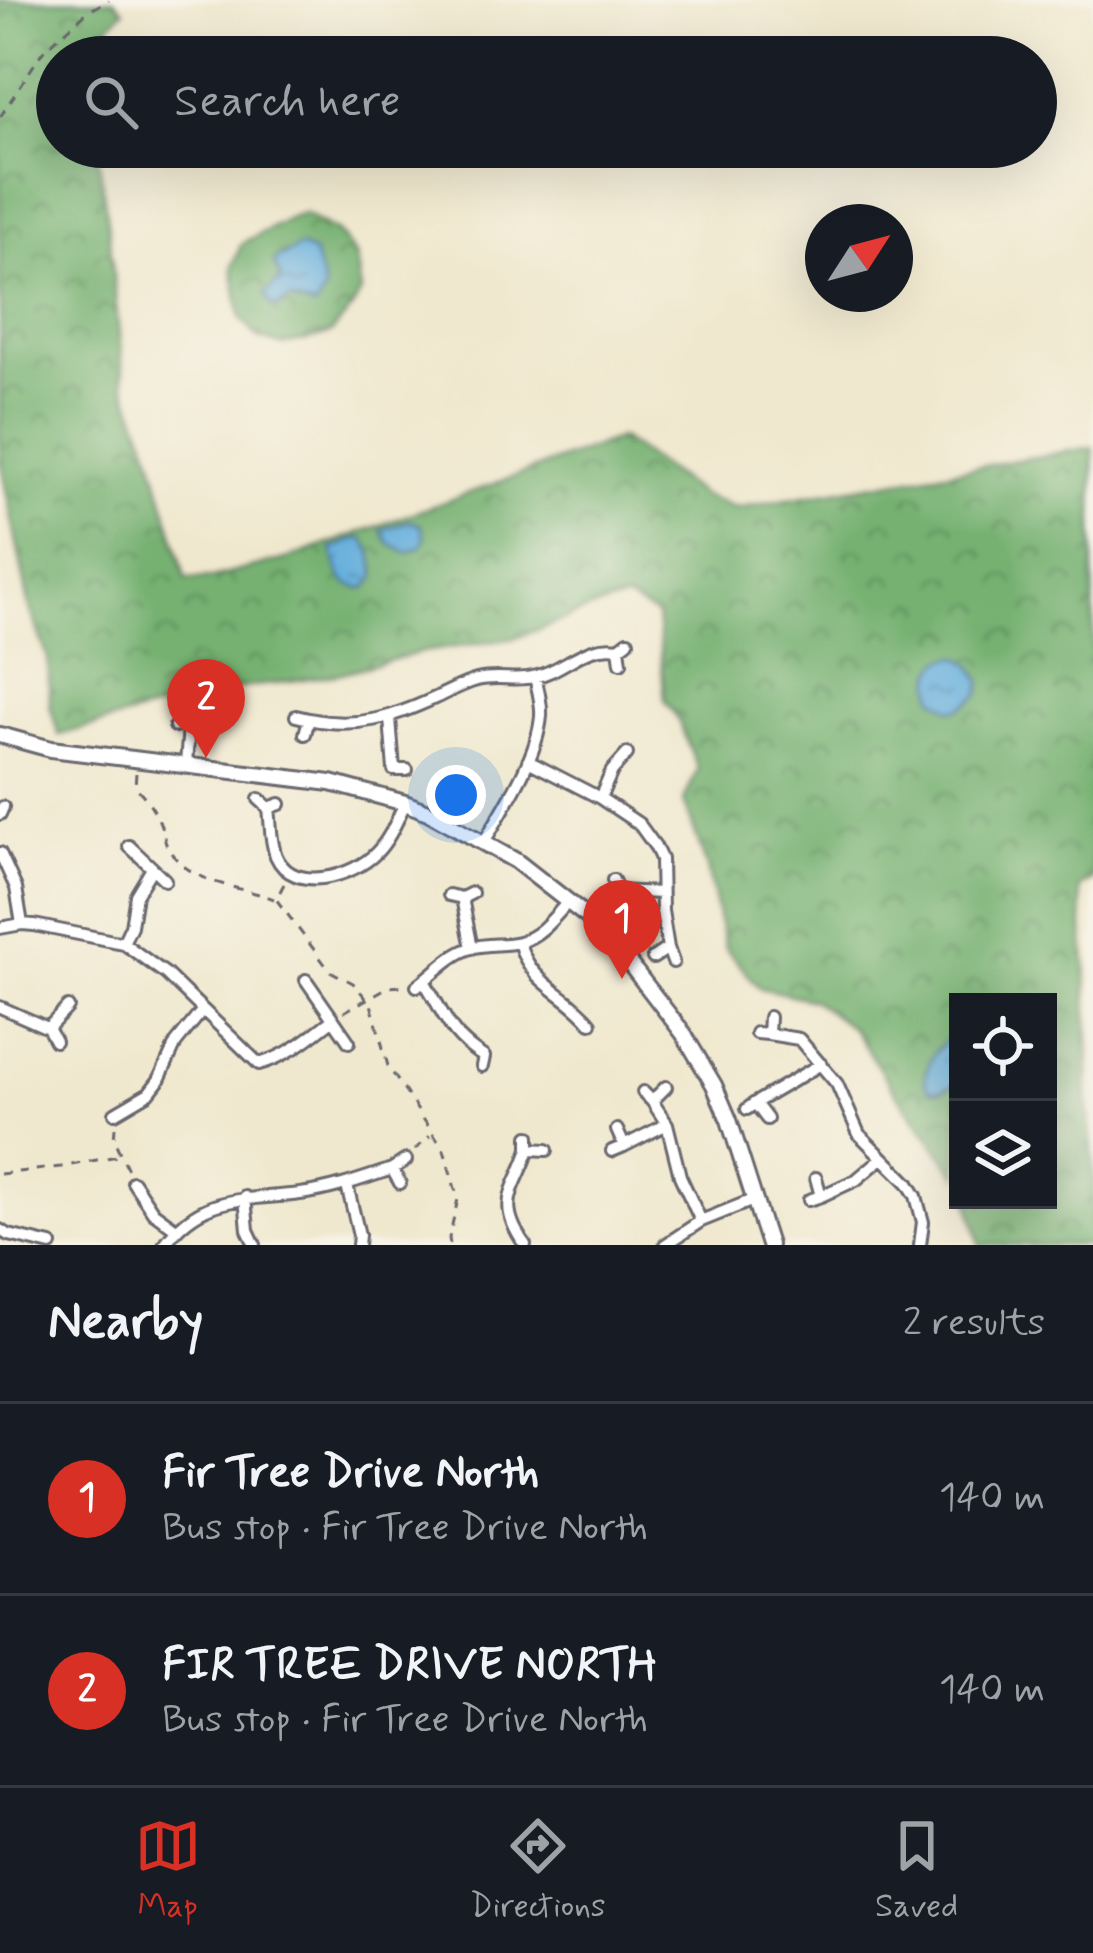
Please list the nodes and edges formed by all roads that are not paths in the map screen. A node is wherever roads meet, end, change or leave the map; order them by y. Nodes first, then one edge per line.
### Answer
1 (622, 663) dead end
2 (535, 677) junction
3 (390, 718) junction
4 (184, 722) dead end
5 (304, 734) dead end
6 (0, 735) edge
7 (629, 752) dead end
8 (527, 761) junction
9 (186, 764) junction
10 (407, 770) dead end
11 (600, 798) junction
12 (405, 803) junction
13 (270, 804) dead end
14 (484, 842) junction
15 (129, 847) dead end
16 (0, 854) edge
17 (152, 870) junction
18 (165, 880) road end
19 (614, 889) dead end
20 (661, 893) junction
21 (461, 895) dead end
22 (569, 901) junction
23 (22, 924) junction
24 (0, 928) edge
25 (519, 942) junction
26 (122, 943) junction
27 (472, 948) junction
28 (668, 948) junction
29 (653, 958) dead end
30 (673, 962) dead end
31 (306, 980) dead end
32 (0, 1007) edge
33 (68, 1007) dead end
34 (202, 1011) junction
35 (769, 1017) dead end
36 (332, 1020) junction
37 (593, 1024) dead end
38 (48, 1028) junction
39 (55, 1041) dead end
40 (349, 1042) dead end
41 (495, 1048) dead end
42 (821, 1064) junction
43 (666, 1087) dead end
44 (148, 1093) junction
45 (159, 1107) dead end
46 (115, 1113) road end
47 (766, 1119) dead end
48 (667, 1124) junction
49 (616, 1130) dead end
50 (547, 1150) dead end
51 (882, 1159) junction
52 (406, 1160) road end
53 (392, 1169) junction
54 (816, 1178) dead end
55 (133, 1182) road end
56 (400, 1184) dead end
57 (346, 1185) junction
58 (157, 1188) dead end
59 (142, 1195) junction
60 (245, 1197) junction
61 (753, 1200) junction
62 (701, 1221) junction
63 (176, 1229) junction
64 (0, 1230) edge
65 (51, 1245) edge
66 (164, 1245) edge
67 (255, 1245) edge
68 (358, 1245) edge
69 (524, 1245) edge
70 (665, 1245) edge
71 (769, 1245) edge
72 (920, 1245) edge

1 - 2 street
2 - 3 street
2 - 8 street
3 - 5 street
3 - 10 street
4 - 9 street
6 - 9 street
7 - 11 street
8 - 11 street
8 - 14 street
9 - 12 street
11 - 20 street
12 - 13 street
12 - 14 street
14 - 22 street
15 - 17 street
16 - 23 street
17 - 18 street
17 - 26 street
19 - 20 street
20 - 28 street
21 - 27 street
22 - 25 street
22 - 61 street
23 - 24 street
23 - 26 street
25 - 27 street
25 - 37 street
26 - 34 street
27 - 41 street
28 - 29 street
28 - 30 street
31 - 36 street
32 - 38 street
33 - 38 street
34 - 36 street
34 - 44 street
35 - 42 street
36 - 40 street
38 - 39 street
42 - 47 street
42 - 51 street
43 - 48 street
44 - 45 street
44 - 46 street
48 - 49 street
48 - 62 street
50 - 69 street
51 - 54 street
51 - 72 street
52 - 53 street
53 - 56 street
53 - 57 street
55 - 59 street
57 - 60 street
57 - 68 street
58 - 59 street
59 - 63 street
60 - 63 street
60 - 67 street
61 - 62 street
61 - 71 street
62 - 70 street
63 - 66 street
64 - 65 street

